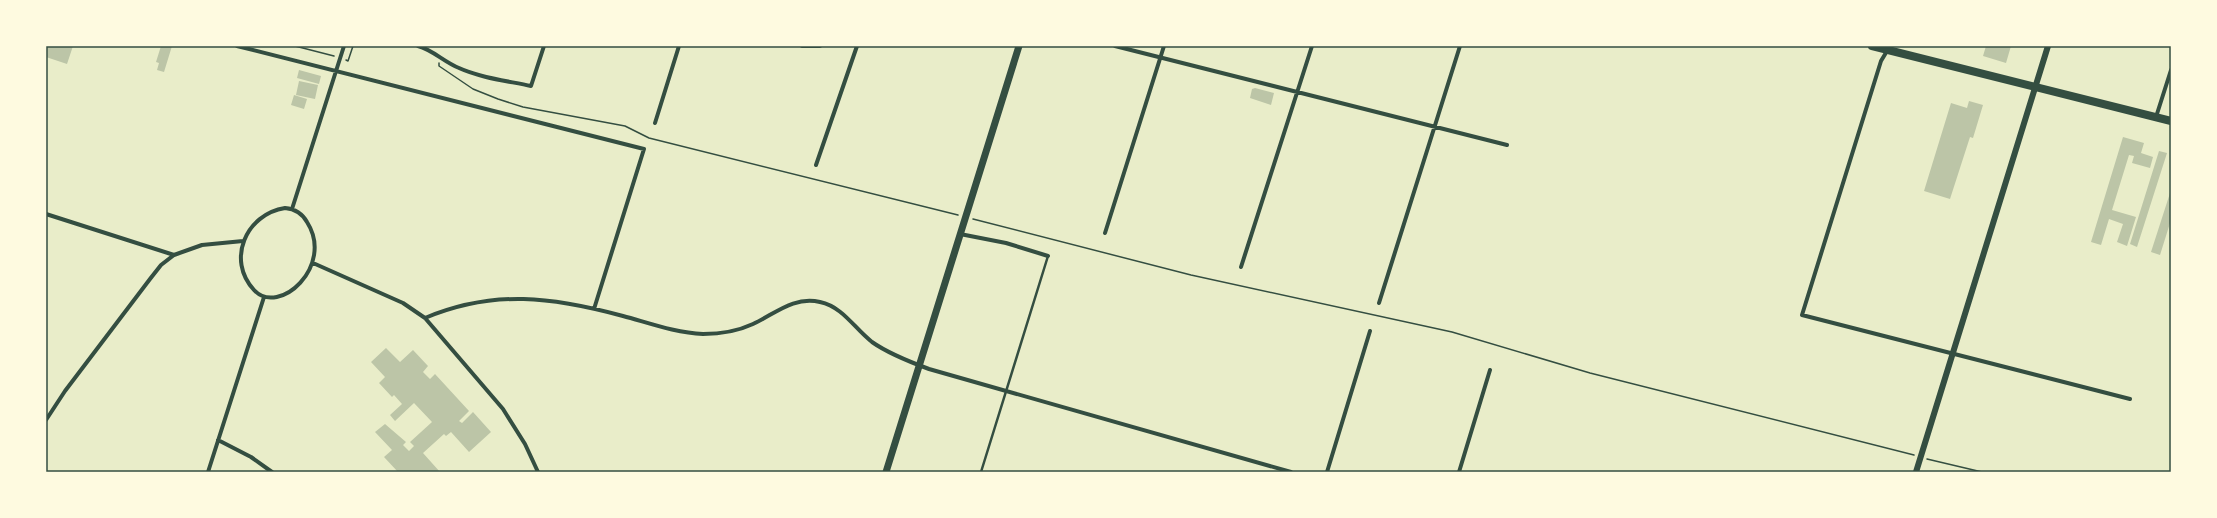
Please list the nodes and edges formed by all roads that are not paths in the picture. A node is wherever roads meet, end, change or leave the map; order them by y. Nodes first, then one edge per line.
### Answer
1 (237, 46) edge
2 (344, 46) edge
3 (418, 46) edge
4 (544, 46) edge
5 (679, 46) edge
6 (802, 46) edge
7 (820, 46) edge
8 (857, 46) edge
9 (1019, 46) edge
10 (1114, 46) edge
11 (1164, 46) edge
12 (1312, 46) edge
13 (1460, 46) edge
14 (1872, 46) edge
15 (2048, 46) edge
16 (1889, 48) edge
17 (1160, 57) junction
18 (2171, 70) edge
19 (336, 71) junction
20 (2035, 88) junction
21 (1297, 93) junction
22 (2156, 118) junction
23 (2171, 122) edge
24 (655, 124) dead end
25 (1435, 126) junction
26 (1507, 145) dead end
27 (816, 165) dead end
28 (292, 209) junction
29 (46, 214) edge
30 (1105, 233) dead end
31 (960, 234) junction
32 (243, 240) junction
33 (174, 255) junction
34 (1048, 256) joint
35 (313, 263) junction
36 (1241, 267) dead end
37 (264, 297) junction
38 (1379, 303) dead end
39 (594, 309) junction
40 (425, 318) junction
41 (1370, 331) dead end
42 (1953, 354) junction
43 (919, 365) junction
44 (1490, 370) dead end
45 (1005, 391) junction
46 (2130, 399) dead end
47 (46, 420) edge
48 (218, 440) junction
49 (208, 472) edge
50 (272, 472) edge
51 (538, 472) edge
52 (886, 472) edge
53 (981, 472) edge
54 (1291, 472) edge
55 (1327, 472) edge
56 (1459, 472) edge
57 (1916, 472) edge

1 - 19 street
2 - 19 street
3 - 4 street
5 - 24 street
6 - 7 street
8 - 27 street
9 - 31 main road
10 - 17 street
11 - 17 street
12 - 21 street
13 - 25 street
14 - 16 main road
15 - 20 street
16 - 20 main road
16 - 42 street
17 - 21 street
17 - 30 street
18 - 22 street
19 - 28 street
19 - 39 street
20 - 22 main road
20 - 42 street
21 - 25 street
21 - 36 street
22 - 23 main road
25 - 26 street
25 - 38 street
28 - 32 street
28 - 35 street
29 - 33 street
31 - 34 street
31 - 43 main road
32 - 33 street
32 - 37 street
33 - 47 street
34 - 45 lane
35 - 37 street
35 - 40 street
37 - 48 street
39 - 40 street
39 - 43 street
40 - 51 street
41 - 55 street
42 - 46 street
42 - 57 street
43 - 45 street
43 - 52 main road
44 - 56 street
45 - 53 lane
45 - 54 street
48 - 49 street
48 - 50 street

